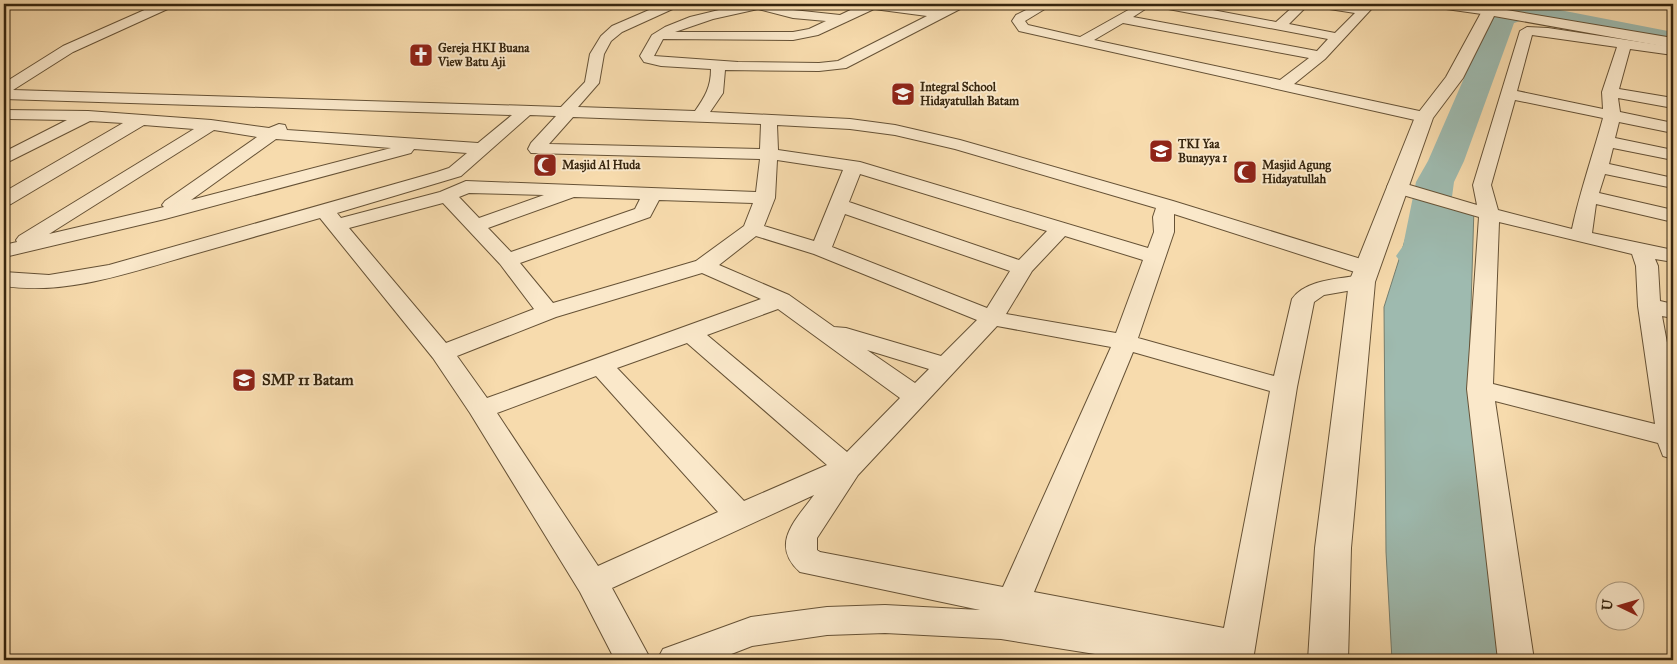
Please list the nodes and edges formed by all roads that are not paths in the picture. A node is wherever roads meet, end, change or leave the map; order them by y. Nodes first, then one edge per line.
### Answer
1 (168, 4) edge
2 (673, 4) edge
3 (761, 4) edge
4 (869, 4) edge
5 (960, 4) edge
6 (1048, 4) edge
7 (1147, 4) edge
8 (1162, 4) edge
9 (1224, 4) edge
10 (1303, 4) edge
11 (1323, 4) edge
12 (1439, 4) edge
13 (1366, 7) edge
14 (1489, 11) junction
15 (724, 13) junction
16 (1212, 13) junction
17 (793, 14) junction
18 (940, 14) junction
19 (840, 19) junction
20 (1123, 19) junction
21 (1279, 26) junction
22 (658, 36) junction
23 (1337, 37) junction
24 (1084, 40) junction
25 (1625, 43) junction
26 (1673, 43) edge
27 (1673, 52) edge
28 (1320, 56) junction
29 (718, 65) junction
30 (1283, 85) junction
31 (4, 89) edge
32 (1610, 92) junction
33 (4, 94) edge
34 (1510, 94) junction
35 (52, 95) junction
36 (1673, 103) edge
37 (311, 108) junction
38 (526, 111) junction
39 (566, 113) junction
40 (6, 116) edge
41 (88, 116) junction
42 (699, 116) junction
43 (1612, 116) junction
44 (1424, 117) junction
45 (769, 119) junction
46 (139, 120) junction
47 (211, 125) junction
48 (1673, 128) edge
49 (276, 131) junction
50 (344, 138) junction
51 (1605, 141) junction
52 (420, 145) junction
53 (483, 149) junction
54 (769, 154) junction
55 (1673, 155) edge
56 (4, 159) edge
57 (854, 166) junction
58 (1599, 167) junction
59 (280, 182) junction
60 (1673, 183) edge
61 (1404, 189) junction
62 (574, 190) junction
63 (653, 193) junction
64 (447, 196) junction
65 (1588, 196) junction
66 (765, 198) junction
67 (4, 200) edge
68 (838, 205) junction
69 (1166, 205) junction
70 (1489, 214) junction
71 (158, 215) junction
72 (1673, 216) edge
73 (331, 218) junction
74 (476, 226) junction
75 (1061, 228) junction
76 (753, 229) junction
77 (1581, 238) junction
78 (1641, 249) junction
79 (821, 250) junction
80 (6, 252) edge
81 (1673, 256) edge
82 (1156, 257) junction
83 (507, 260) junction
84 (704, 266) junction
85 (1022, 268) junction
86 (1364, 275) junction
87 (4, 279) edge
88 (780, 300) junction
89 (1649, 306) junction
90 (1673, 311) edge
91 (548, 312) junction
92 (992, 318) junction
93 (819, 327) junction
94 (689, 332) junction
95 (1125, 342) junction
96 (442, 354) junction
97 (1665, 360) edge
98 (600, 366) junction
99 (946, 366) junction
100 (1284, 387) junction
101 (1480, 389) junction
102 (917, 397) junction
103 (481, 409) junction
104 (1672, 443) edge
105 (848, 468) junction
106 (739, 515) junction
107 (592, 583) junction
108 (1013, 602) junction
109 (1235, 655) edge
110 (633, 660) edge
111 (675, 660) edge
112 (1328, 660) edge
113 (1516, 660) edge

1 - 31 street
2 - 39 street
3 - 15 street
3 - 17 street
4 - 18 street
4 - 19 street
5 - 18 street
6 - 24 street
7 - 20 street
8 - 16 street
9 - 16 street
10 - 21 street
11 - 13 street
12 - 14 street
13 - 23 street
14 - 26 street
14 - 44 street
15 - 17 street
15 - 22 street
16 - 21 street
17 - 19 street
18 - 29 street
19 - 22 street
20 - 24 street
20 - 28 street
21 - 23 street
22 - 29 street
23 - 28 street
24 - 30 street
25 - 27 street
25 - 32 street
25 - 34 street
28 - 30 street
29 - 42 street
30 - 44 street
32 - 36 street
32 - 43 street
33 - 35 street
34 - 43 street
34 - 70 street
35 - 37 street
35 - 40 street
37 - 38 street
37 - 49 street
38 - 39 street
38 - 53 street
39 - 42 street
39 - 54 street
40 - 41 street
41 - 46 street
41 - 56 street
42 - 45 street
43 - 48 street
43 - 51 street
44 - 61 street
45 - 54 street
45 - 69 street
46 - 47 street
46 - 67 street
47 - 49 street
47 - 80 street
49 - 50 street
49 - 71 street
50 - 52 street
50 - 59 street
51 - 55 street
51 - 58 street
52 - 53 street
52 - 59 street
53 - 73 street
54 - 57 street
54 - 66 street
57 - 68 street
57 - 75 street
58 - 60 street
58 - 65 street
59 - 71 street
61 - 70 street
61 - 86 street
62 - 63 street
62 - 64 street
62 - 74 street
63 - 66 street
63 - 83 street
64 - 73 street
64 - 74 street
65 - 72 street
65 - 77 street
66 - 76 street
68 - 79 street
68 - 85 street
69 - 82 street
69 - 86 street
70 - 77 street
70 - 101 street
71 - 80 street
73 - 87 street
73 - 96 street
74 - 83 street
75 - 82 street
75 - 85 street
76 - 79 street
76 - 84 street
77 - 78 street
78 - 81 street
78 - 89 street
79 - 92 street
82 - 95 street
83 - 91 street
84 - 88 street
84 - 91 street
85 - 92 street
86 - 100 street
86 - 112 street
88 - 93 street
88 - 94 street
89 - 90 street
89 - 97 street
91 - 96 street
92 - 95 street
92 - 99 street
93 - 99 street
93 - 102 street
94 - 98 street
94 - 105 street
95 - 100 street
95 - 108 street
96 - 103 street
97 - 104 street
98 - 103 street
98 - 106 street
99 - 102 street
100 - 109 street
101 - 104 street
101 - 113 street
102 - 105 street
103 - 107 street
105 - 106 street
105 - 108 street
106 - 107 street
107 - 110 street
108 - 109 street
109 - 111 street

